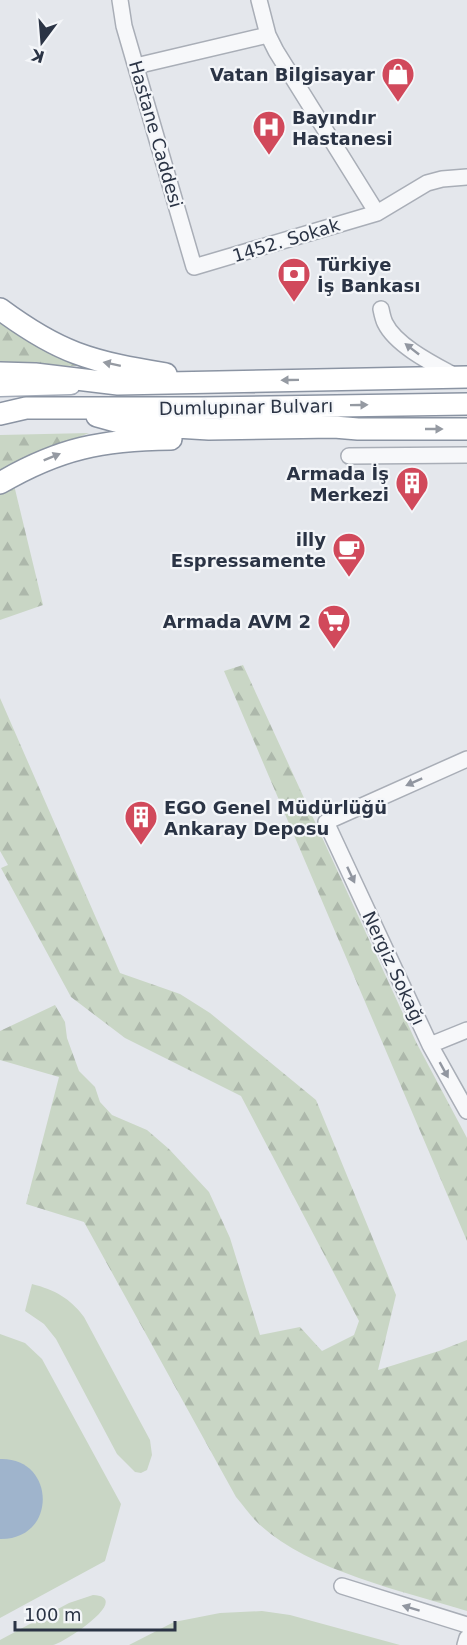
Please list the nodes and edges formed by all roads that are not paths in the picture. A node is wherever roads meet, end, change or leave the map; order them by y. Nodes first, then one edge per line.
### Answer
1 (120, 0) edge
2 (259, 0) edge
3 (268, 35) junction
4 (136, 66) junction
5 (467, 177) edge
6 (377, 213) junction
7 (194, 267) joint
8 (0, 309) edge
9 (381, 309) dead end
10 (0, 373) edge
11 (462, 377) edge
12 (211, 383) junction
13 (118, 384) junction
14 (0, 387) edge
15 (467, 404) edge
16 (26, 408) junction
17 (69, 408) junction
18 (0, 409) edge
19 (0, 414) edge
20 (333, 427) junction
21 (467, 429) edge
22 (467, 455) edge
23 (349, 456) dead end
24 (0, 483) edge
25 (467, 759) edge
26 (467, 1030) edge
27 (430, 1045) junction
28 (467, 1111) edge
29 (342, 1586) dead end
30 (467, 1626) edge
31 (467, 1638) edge
32 (465, 1645) edge

1 - 4 street, Hastane Caddesi
2 - 3 street
3 - 4 street
3 - 6 street
4 - 7 street, Hastane Caddesi
5 - 6 street, 1452. Sokak
6 - 7 street, 1452. Sokak
12 -> 8 highway
11 -> 9 street
10 - 13 highway, Dumlupınar Bulvarı
11 -> 12 highway, Dumlupınar Bulvarı
12 - 13 highway, Dumlupınar Bulvarı
13 - 14 main road
17 -> 15 highway, Dumlupınar Bulvarı
16 - 17 highway, Dumlupınar Bulvarı
16 - 18 main road
16 - 19 highway, Dumlupınar Bulvarı
17 - 20 highway
20 -> 21 highway
24 -> 20 highway
22 - 23 street
25 -> 27 street, Nergiz Sokağı
26 - 27 street
27 -> 28 street, Nergiz Sokağı
30 -> 29 street
31 - 32 street

